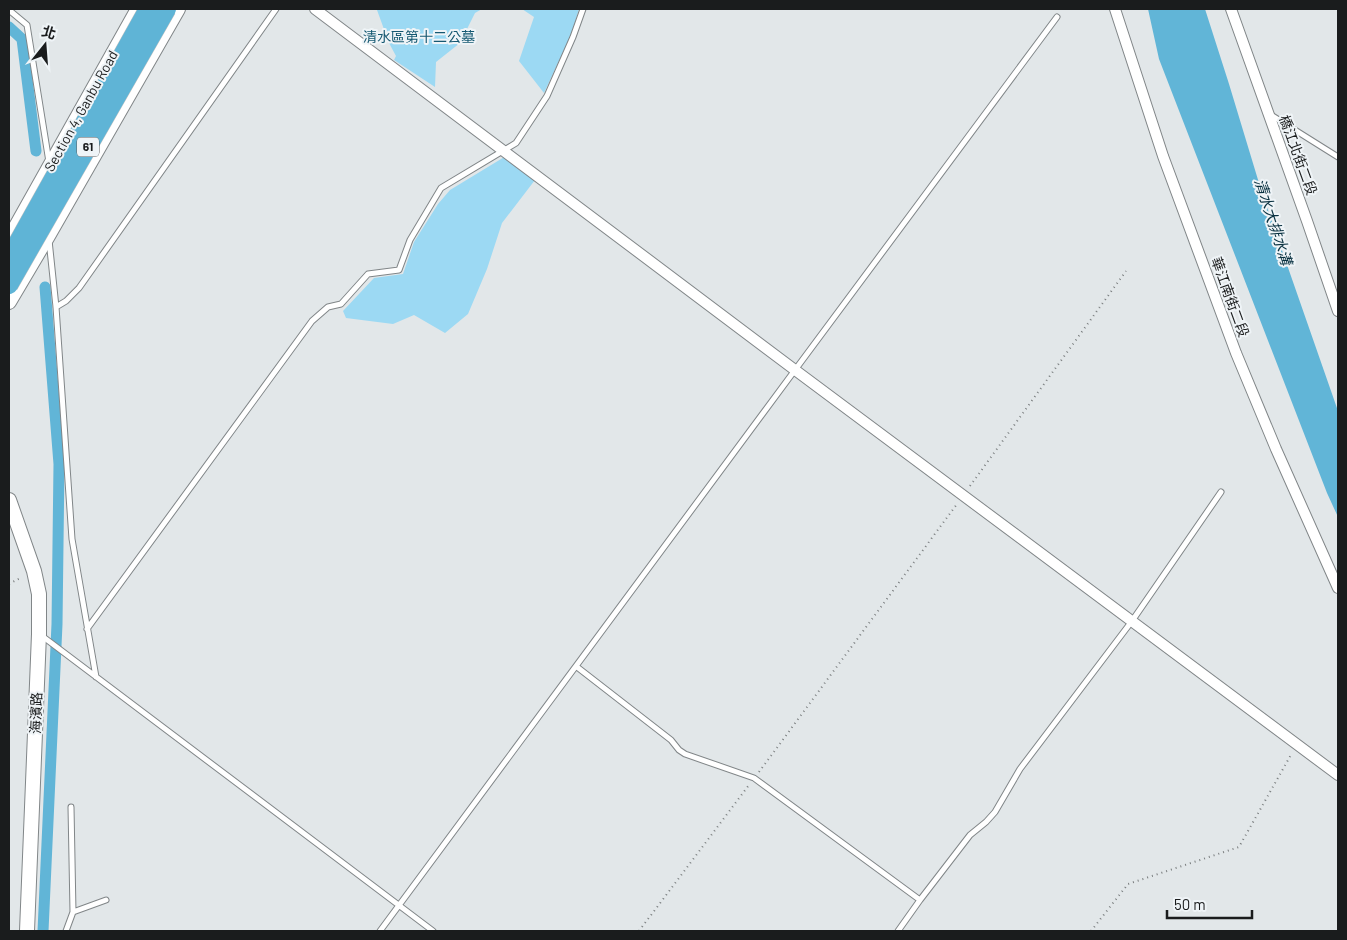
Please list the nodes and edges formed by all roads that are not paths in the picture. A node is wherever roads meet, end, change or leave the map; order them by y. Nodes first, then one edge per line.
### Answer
1 (138, 9) edge
2 (148, 9) edge
3 (167, 9) edge
4 (178, 9) edge
5 (276, 9) edge
6 (315, 9) edge
7 (583, 9) edge
8 (1115, 9) edge
9 (1231, 9) edge
10 (9, 10) edge
11 (1058, 17) dead end
12 (1269, 113) junction
13 (504, 150) junction
14 (1338, 157) edge
15 (50, 165) junction
16 (48, 236) junction
17 (9, 239) edge
18 (9, 258) edge
19 (9, 285) edge
20 (9, 302) edge
21 (56, 306) junction
22 (1338, 311) edge
23 (795, 370) junction
24 (1221, 492) dead end
25 (9, 500) edge
26 (1338, 588) edge
27 (1132, 621) junction
28 (87, 629) junction
29 (44, 638) junction
30 (576, 667) junction
31 (93, 675) junction
32 (1338, 775) edge
33 (71, 807) dead end
34 (106, 900) dead end
35 (920, 900) junction
36 (399, 906) junction
37 (73, 912) junction
38 (27, 931) edge
39 (66, 931) edge
40 (380, 931) edge
41 (434, 931) edge
42 (898, 931) edge

1 - 15 street, Section 4, Ganbu Road
2 - 18 highway, 61, bridge
3 - 19 highway, 61, bridge
4 - 16 street
5 - 21 lane
6 - 13 street
7 - 13 lane
8 - 26 street, 華江南街二段
9 - 12 street, 橋江北街二段
10 - 15 lane
11 - 23 lane
12 - 14 lane
12 - 22 street, 橋江北街二段
13 - 23 street
13 - 28 lane
15 - 16 lane
15 - 17 street, Section 4, Ganbu Road
16 - 20 street
16 - 21 lane
21 - 28 lane
23 - 27 street
23 - 30 lane
24 - 27 lane
25 - 29 street, 海濱路
27 - 32 street
27 - 35 lane
28 - 31 lane
29 - 31 lane
29 - 38 street, 海濱路
30 - 35 lane
30 - 36 lane
31 - 36 lane
33 - 37 lane
34 - 37 lane
35 - 42 lane
36 - 40 lane
36 - 41 lane
37 - 39 lane

